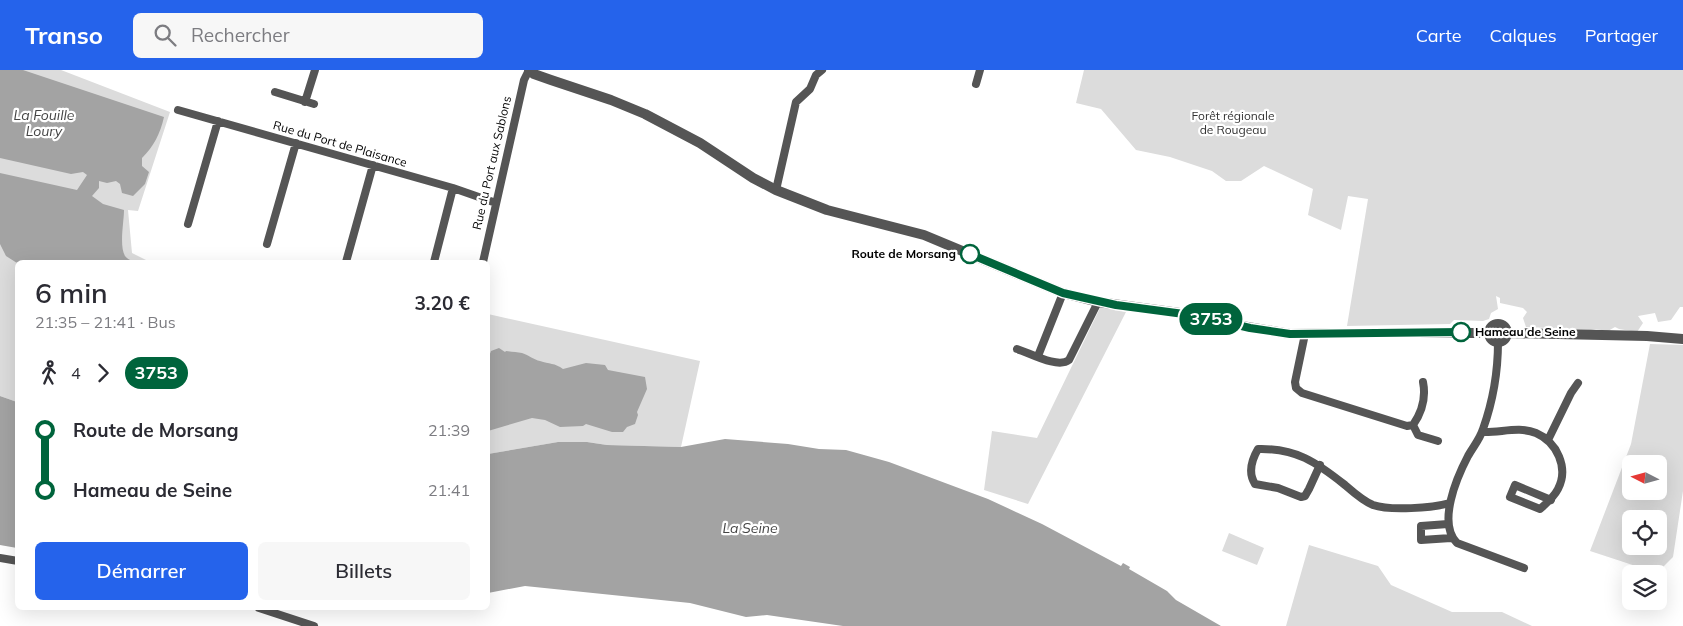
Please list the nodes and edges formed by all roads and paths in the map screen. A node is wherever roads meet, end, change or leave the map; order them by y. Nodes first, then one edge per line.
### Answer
1 (315, 70) edge
2 (529, 70) edge
3 (822, 70) edge
4 (980, 70) edge
5 (976, 84) dead end
6 (275, 92) dead end
7 (305, 102) junction
8 (314, 104) dead end
9 (178, 110) dead end
10 (218, 121) junction
11 (296, 143) junction
12 (373, 165) junction
13 (453, 188) junction
14 (776, 190) junction
15 (496, 203) junction
16 (188, 224) dead end
17 (267, 244) dead end
18 (347, 260) edge
19 (435, 260) edge
20 (483, 260) edge
21 (1063, 293) junction
22 (1098, 302) junction
23 (1489, 333) junction
24 (1507, 333) junction
25 (1305, 334) junction
26 (1683, 339) edge
27 (1498, 342) junction
28 (1017, 349) dead end
29 (1038, 356) junction
30 (1423, 382) dead end
31 (1578, 383) dead end
32 (1413, 425) junction
33 (1482, 432) junction
34 (1548, 440) junction
35 (1438, 441) dead end
36 (1320, 465) junction
37 (1551, 500) junction
38 (1450, 503) junction
39 (1448, 524) junction
40 (1451, 538) junction
41 (0, 558) edge
42 (15, 560) edge
43 (1524, 568) dead end
44 (265, 610) edge
45 (314, 626) edge

1 - 7 street
2 - 14 street
2 - 15 street, Rue du Port aux Sablons
3 - 14 street
4 - 5 street
6 - 7 street
7 - 8 street
9 - 10 street, Rue du Port de Plaisance
10 - 11 street, Rue du Port de Plaisance
10 - 16 street
11 - 12 street, Rue du Port de Plaisance
11 - 17 street
12 - 13 street, Rue du Port de Plaisance
12 - 18 street
13 - 15 street, Rue du Port de Plaisance
13 - 19 street
14 - 21 street
15 - 20 street, Rue du Port aux Sablons
21 - 22 street
21 - 29 street
22 - 25 street
22 - 29 street
23 - 24 street
23 - 25 street
23 - 27 street
24 - 26 street
24 - 27 street
25 - 32 street
27 - 33 street
28 - 29 street
30 - 32 street
31 - 34 street
32 - 35 street
33 - 34 street
33 - 38 street
34 - 37 street
36 - 36 street
36 - 38 street
37 - 37 street
38 - 39 street
39 - 40 street
39 - 40 street
40 - 43 street
41 - 42 street
44 - 45 street

